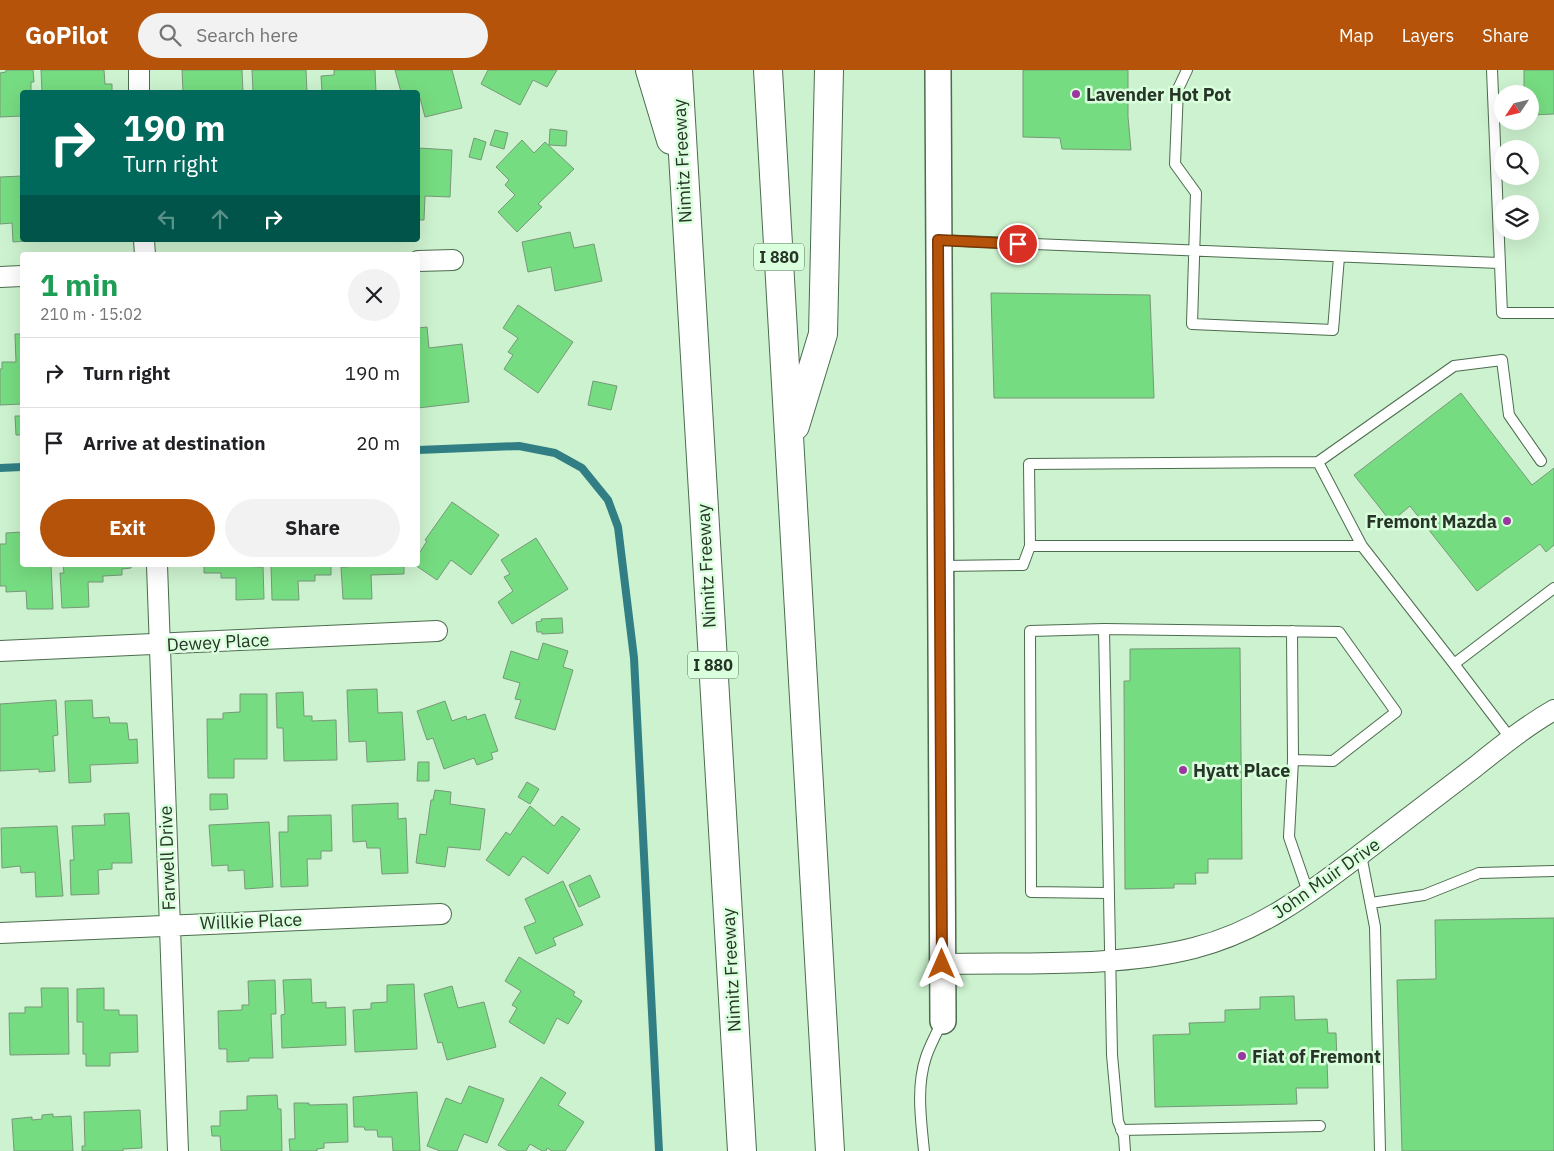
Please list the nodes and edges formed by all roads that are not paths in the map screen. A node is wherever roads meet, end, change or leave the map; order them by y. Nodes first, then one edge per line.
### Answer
1 (139, 70) edge
2 (650, 70) edge
3 (678, 70) edge
4 (768, 70) edge
5 (828, 70) edge
6 (938, 70) edge
7 (1187, 70) edge
8 (1492, 70) edge
9 (139, 90) edge
10 (683, 180) junction
11 (938, 240) junction
12 (1194, 251) junction
13 (1339, 257) junction
14 (453, 260) dead end
15 (420, 261) edge
16 (1499, 263) junction
17 (20, 276) edge
18 (0, 277) edge
19 (1554, 313) edge
20 (790, 444) junction
21 (1541, 461) dead end
22 (1318, 462) junction
23 (1030, 546) junction
24 (1362, 546) junction
25 (940, 566) junction
26 (156, 567) edge
27 (1554, 588) edge
28 (1104, 628) junction
29 (437, 631) dead end
30 (1292, 631) junction
31 (160, 645) junction
32 (0, 651) edge
33 (1454, 664) junction
34 (1554, 710) edge
35 (1511, 739) junction
36 (1293, 760) junction
37 (1361, 854) junction
38 (1554, 872) edge
39 (1108, 893) junction
40 (1309, 895) junction
41 (1371, 903) junction
42 (441, 914) dead end
43 (169, 925) junction
44 (0, 933) edge
45 (1109, 960) junction
46 (942, 964) junction
47 (943, 1021) joint
48 (1320, 1126) dead end
49 (1121, 1130) junction
50 (178, 1151) edge
51 (742, 1151) edge
52 (830, 1151) edge
53 (924, 1151) edge
54 (1124, 1151) edge
55 (1380, 1151) edge

1 - 9 street
2 - 10 highway
3 - 10 highway, Nimitz Freeway / I 880
4 - 20 highway, I 880
5 - 20 highway
6 - 11 street
7 - 12 lane
8 - 16 lane
10 - 51 highway, Nimitz Freeway / I 880
11 - 12 lane
11 - 25 street
12 - 13 lane
12 - 13 lane
13 - 16 lane
14 - 15 street
16 - 19 lane
17 - 18 street
20 - 52 highway, I 880
21 - 22 lane
22 - 23 lane
22 - 24 lane
23 - 24 lane
23 - 25 lane
24 - 33 lane
25 - 46 street
26 - 31 street, Farwell Drive
27 - 33 lane
28 - 30 lane
28 - 39 lane
28 - 39 lane
29 - 31 street, Dewey Place
30 - 36 lane
30 - 36 lane
31 - 32 street, Dewey Place
31 - 43 street, Farwell Drive
33 - 35 lane
34 - 35 street, John Muir Drive
35 - 37 street, John Muir Drive
36 - 40 lane
37 - 40 street, John Muir Drive
37 - 41 lane
38 - 41 lane
39 - 45 lane
40 - 45 street, John Muir Drive
41 - 55 lane
42 - 43 street, Willkie Place
43 - 44 street, Willkie Place
43 - 50 street, Farwell Drive
45 - 46 street, John Muir Drive
45 - 49 lane
46 - 47 street
47 - 53 lane
48 - 49 lane
49 - 54 lane

